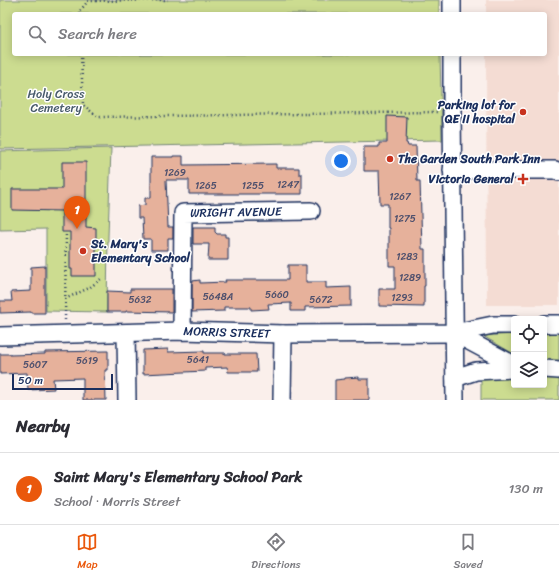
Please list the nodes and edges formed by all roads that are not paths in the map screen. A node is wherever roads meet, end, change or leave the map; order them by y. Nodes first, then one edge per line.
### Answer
1 (452, 0) edge
2 (452, 12) edge
3 (452, 56) edge
4 (559, 172) edge
5 (452, 173) junction
6 (559, 176) edge
7 (310, 211) dead end
8 (511, 324) edge
9 (547, 324) edge
10 (559, 324) edge
11 (182, 331) junction
12 (126, 332) junction
13 (454, 333) junction
14 (283, 334) junction
15 (0, 336) edge
16 (511, 363) edge
17 (511, 369) edge
18 (547, 369) edge
19 (559, 370) edge
20 (455, 378) junction
21 (128, 400) edge
22 (282, 400) edge
23 (455, 400) edge

1 - 2 street
3 - 5 street
4 - 5 street
5 - 6 street
5 - 13 street
7 - 11 street, WRIGHT AVENUE
8 - 13 street, MORRIS STREET
9 - 10 street
11 - 12 street, MORRIS STREET
11 - 14 street, MORRIS STREET
12 - 15 street, MORRIS STREET
12 - 21 street
13 - 14 street, MORRIS STREET
13 - 16 street
13 - 20 street
14 - 22 street
17 - 20 street
18 - 19 street
20 - 23 street

